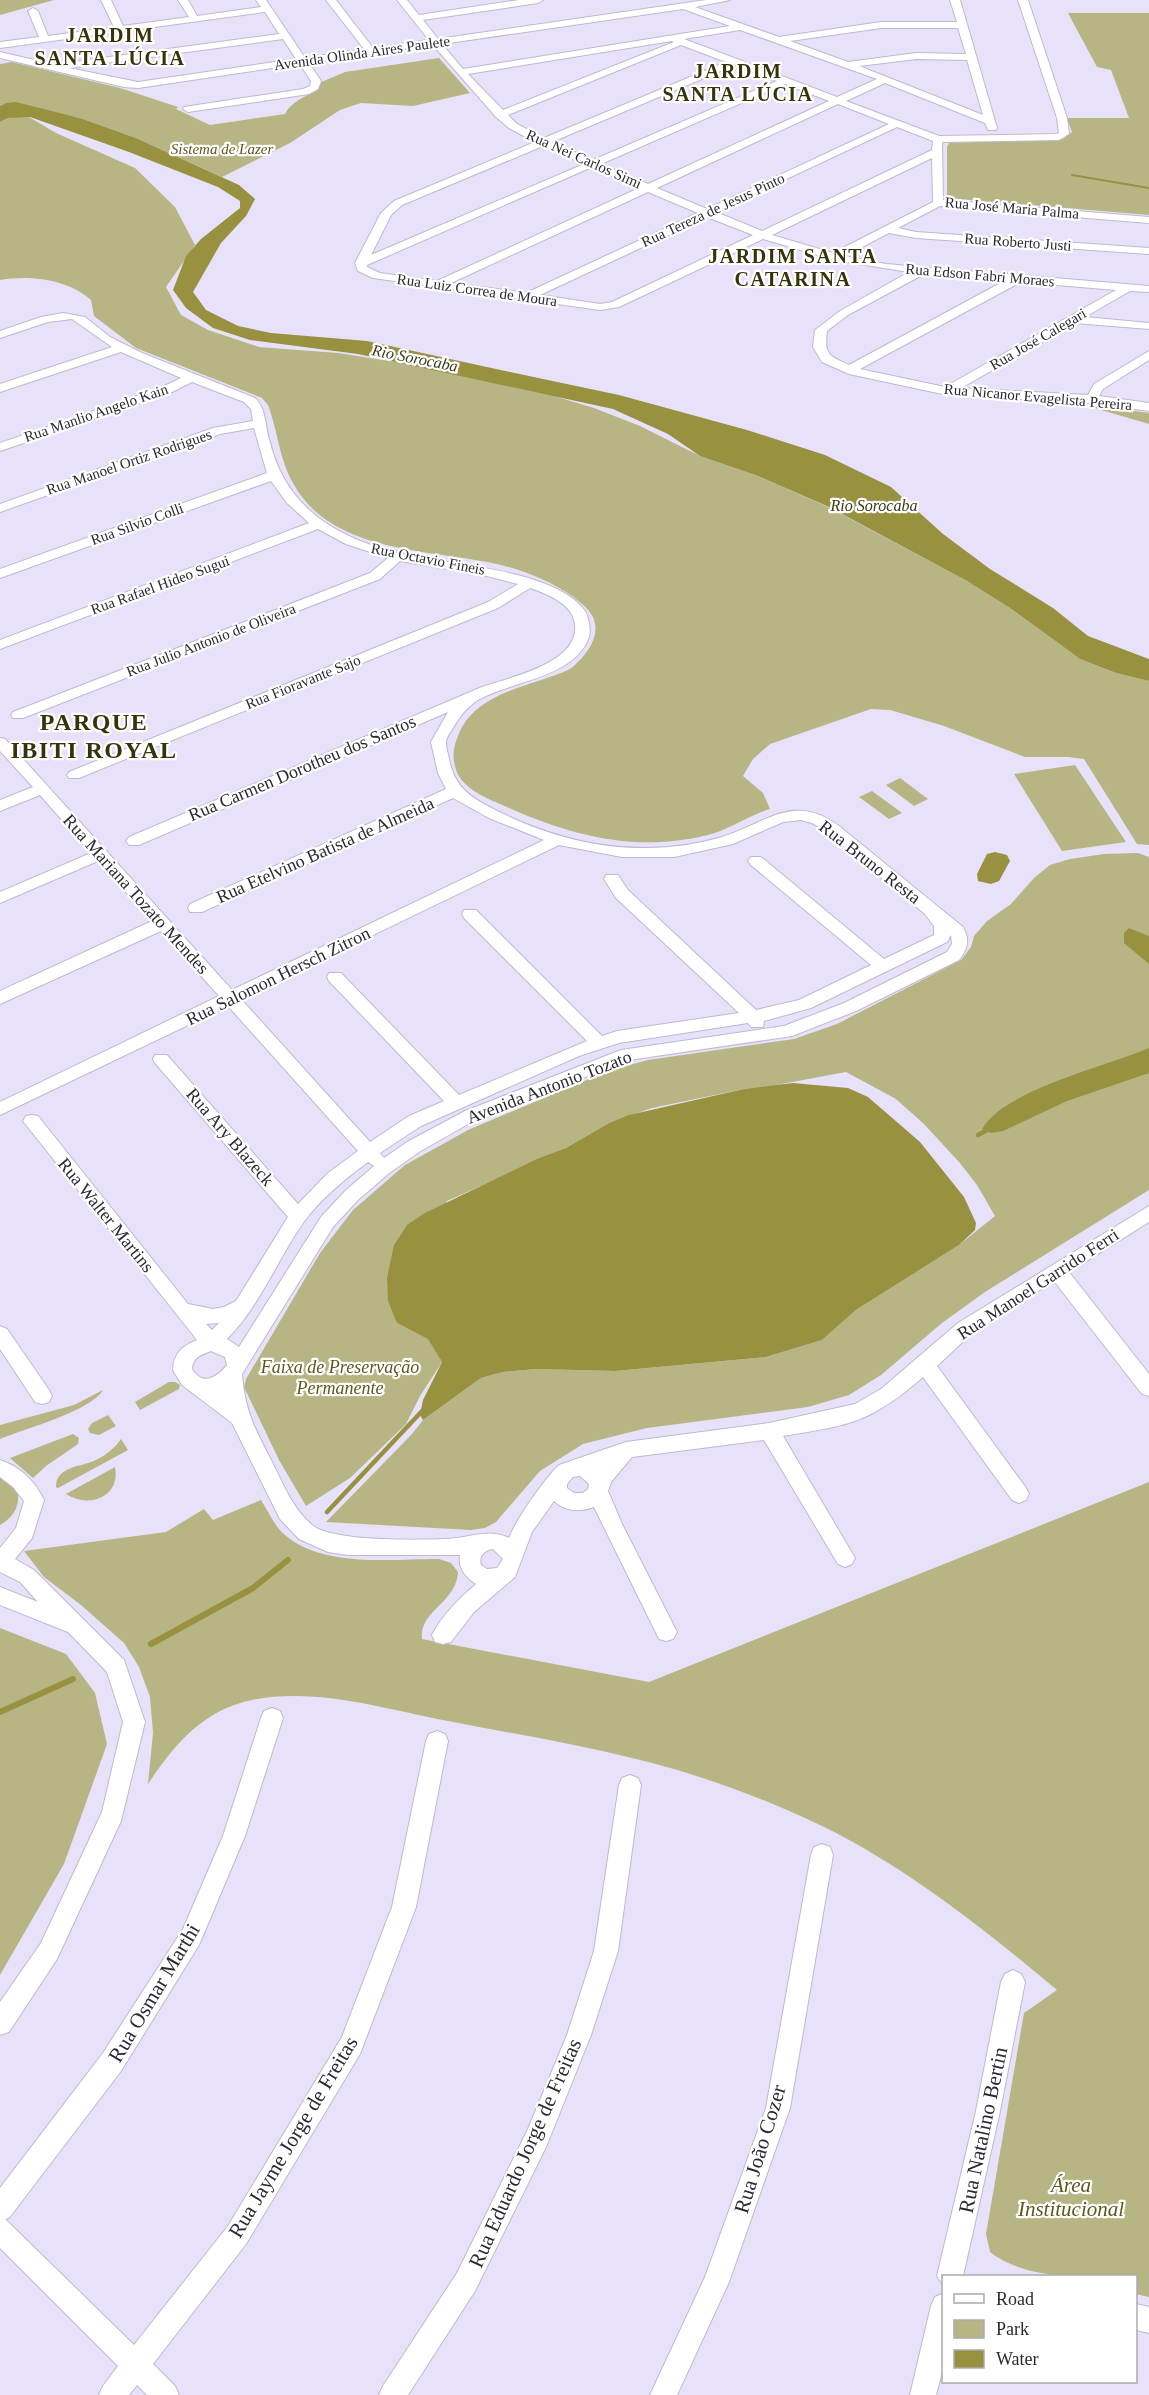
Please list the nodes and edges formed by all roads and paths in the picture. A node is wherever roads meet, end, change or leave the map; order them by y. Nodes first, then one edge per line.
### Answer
1 (106, 0) edge
2 (183, 0) edge
3 (261, 0) edge
4 (331, 0) edge
5 (402, 0) edge
6 (474, 0) edge
7 (538, 0) edge
8 (726, 0) edge
9 (955, 0) edge
10 (1023, 0) edge
11 (702, 3) junction
12 (683, 6) junction
13 (481, 8) junction
14 (267, 9) junction
15 (33, 11) dead end
16 (710, 17) junction
17 (416, 18) junction
18 (195, 19) junction
19 (962, 24) junction
20 (740, 27) junction
21 (120, 29) junction
22 (705, 33) junction
23 (286, 36) junction
24 (672, 38) junction
25 (45, 39) junction
26 (777, 40) junction
27 (683, 42) junction
28 (436, 43) junction
29 (641, 43) junction
30 (5, 45) edge
31 (371, 52) junction
32 (656, 53) junction
33 (4, 56) edge
34 (971, 57) junction
35 (303, 62) junction
36 (734, 62) junction
37 (846, 65) junction
38 (79, 68) junction
39 (460, 72) junction
40 (885, 79) junction
41 (785, 81) junction
42 (838, 101) junction
43 (188, 109) dead end
44 (500, 115) junction
45 (990, 121) junction
46 (896, 124) junction
47 (996, 138) junction
48 (938, 139) junction
49 (543, 142) junction
50 (937, 152) junction
51 (593, 164) junction
52 (908, 167) junction
53 (938, 173) junction
54 (650, 188) junction
55 (678, 201) joint
56 (938, 203) junction
57 (706, 213) junction
58 (1149, 220) edge
59 (888, 229) junction
60 (765, 236) junction
61 (373, 240) junction
62 (394, 249) junction
63 (1149, 251) edge
64 (834, 257) junction
65 (361, 263) junction
66 (920, 271) junction
67 (1017, 279) junction
68 (437, 285) junction
69 (1129, 287) junction
70 (1149, 288) edge
71 (529, 296) junction
72 (1073, 319) junction
73 (1149, 326) edge
74 (0, 334) edge
75 (121, 348) junction
76 (1149, 355) edge
77 (849, 370) junction
78 (190, 378) junction
79 (0, 388) edge
80 (947, 391) junction
81 (1092, 399) junction
82 (1149, 407) edge
83 (259, 423) junction
84 (0, 447) edge
85 (274, 475) junction
86 (0, 508) edge
87 (318, 524) junction
88 (398, 556) junction
89 (0, 574) edge
90 (529, 583) junction
91 (0, 645) edge
92 (472, 697) junction
93 (18, 715) dead end
94 (397, 728) junction
95 (439, 741) junction
96 (0, 742) edge
97 (74, 776) dead end
98 (42, 789) junction
99 (455, 791) junction
100 (0, 806) edge
101 (134, 841) dead end
102 (555, 841) junction
103 (101, 854) junction
104 (756, 861) dead end
105 (612, 879) dead end
106 (0, 898) edge
107 (926, 906) junction
108 (196, 908) dead end
109 (470, 914) dead end
110 (163, 923) junction
111 (884, 967) junction
112 (335, 977) dead end
113 (0, 998) edge
114 (231, 998) junction
115 (753, 1017) junction
116 (765, 1037) junction
117 (599, 1043) junction
118 (161, 1059) dead end
119 (455, 1102) junction
120 (0, 1109) edge
121 (32, 1121) dead end
122 (370, 1151) junction
123 (382, 1169) junction
124 (1149, 1213) edge
125 (298, 1216) junction
126 (1056, 1270) junction
127 (245, 1305) junction
128 (181, 1308) junction
129 (0, 1334) edge
130 (202, 1346) junction
131 (925, 1365) junction
132 (235, 1371) junction
133 (199, 1387) junction
134 (1149, 1388) edge
135 (42, 1396) dead end
136 (240, 1416) junction
137 (769, 1431) junction
138 (626, 1450) junction
139 (0, 1468) edge
140 (567, 1472) junction
141 (587, 1494) junction
142 (1019, 1494) dead end
143 (530, 1520) junction
144 (19, 1542) junction
145 (506, 1549) junction
146 (845, 1558) dead end
147 (473, 1559) junction
148 (0, 1562) edge
149 (27, 1576) junction
150 (499, 1576) junction
151 (0, 1596) edge
152 (467, 1605) junction
153 (78, 1627) junction
154 (666, 1632) dead end
155 (443, 1635) dead end
156 (272, 1718) dead end
157 (436, 1741) dead end
158 (630, 1785) dead end
159 (822, 1855) dead end
160 (1013, 1982) dead end
161 (0, 2023) edge
162 (0, 2209) edge
163 (0, 2229) edge
164 (950, 2275) edge
165 (942, 2315) edge
166 (136, 2365) junction
167 (111, 2395) edge
168 (166, 2395) edge
169 (392, 2395) edge
170 (663, 2395) edge
171 (923, 2395) edge

1 - 21 street
2 - 18 street
3 - 14 street
4 - 31 street
5 - 17 street, Rua Nei Carlos Simi
6 - 13 street
7 - 13 street
8 - 11 street, Avenida Olinda Aires Paulete
9 - 19 street
10 - 47 street
11 - 12 street, Avenida Olinda Aires Paulete
11 - 16 street
12 - 16 street
12 - 28 street, Avenida Olinda Aires Paulete
13 - 17 street
14 - 18 street
14 - 23 street
15 - 25 street
16 - 20 street
17 - 28 street, Rua Nei Carlos Simi
18 - 21 street
19 - 26 street
19 - 34 street
20 - 22 street
20 - 26 street
21 - 25 street
22 - 24 street
22 - 27 street
23 - 35 street
23 - 38 street
24 - 27 street
24 - 29 street
25 - 30 street
26 - 37 street
27 - 32 street
27 - 36 street
28 - 31 street, Avenida Olinda Aires Paulete
28 - 39 street, Rua Nei Carlos Simi
29 - 32 street
29 - 39 street
30 - 33 street
31 - 35 street, Avenida Olinda Aires Paulete
32 - 44 street
33 - 38 street, Avenida Olinda Aires Paulete
34 - 37 street
34 - 45 street
35 - 38 street, Avenida Olinda Aires Paulete
35 - 43 street
36 - 41 street
36 - 49 street
37 - 40 street
39 - 44 street, Rua Nei Carlos Simi
40 - 42 street
40 - 45 street
41 - 42 street
41 - 51 street
42 - 46 street
42 - 54 street
44 - 49 street, Rua Nei Carlos Simi
45 - 47 street
46 - 48 street
46 - 57 street, Rua Tereza de Jesus Pinto
47 - 48 street
48 - 50 street, Rua José Maria Palma
49 - 51 street, Rua Nei Carlos Simi
49 - 61 street
50 - 52 street
50 - 53 street, Rua José Maria Palma
51 - 54 street, Rua Nei Carlos Simi
51 - 62 street
52 - 53 street
52 - 60 street
53 - 56 street, Rua José Maria Palma
54 - 55 street, Rua Nei Carlos Simi
54 - 68 street
55 - 57 street, Rua Edson Fabri Moraes
56 - 58 street, Rua José Maria Palma
56 - 59 street
57 - 60 street, Rua Edson Fabri Moraes
57 - 71 street, Rua Tereza de Jesus Pinto
59 - 63 street, Rua Roberto Justi
59 - 64 street
60 - 64 street, Rua Edson Fabri Moraes
60 - 71 street, Rua Luiz Correa de Moura
61 - 62 street
61 - 65 street
62 - 65 street
64 - 66 street, Rua Edson Fabri Moraes
65 - 68 street, Rua Luiz Correa de Moura
66 - 67 street, Rua Edson Fabri Moraes
66 - 77 street, Rua Nicanor Evagelista Pereira
67 - 69 street, Rua Edson Fabri Moraes
67 - 77 street
68 - 71 street, Rua Luiz Correa de Moura
69 - 70 street, Rua Edson Fabri Moraes
69 - 72 street, Rua José Calegari
72 - 73 street
72 - 80 street, Rua José Calegari
74 - 75 street, Rua Octavio Fineis
75 - 78 street, Rua Octavio Fineis
75 - 79 street
76 - 81 street
77 - 80 street, Rua Nicanor Evagelista Pereira
78 - 83 street, Rua Octavio Fineis
78 - 84 street, Rua Manlio Angelo Kain
80 - 81 street, Rua Nicanor Evagelista Pereira
81 - 82 street, Rua Nicanor Evagelista Pereira
83 - 85 street, Rua Octavio Fineis
83 - 86 street, Rua Manoel Ortiz Rodrigues
85 - 87 street, Rua Octavio Fineis
85 - 89 street, Rua Silvio Colli
87 - 88 street, Rua Octavio Fineis
87 - 91 street, Rua Rafael Hideo Sugui
88 - 90 street, Rua Octavio Fineis
88 - 93 street, Rua Julio Antonio de Oliveira
90 - 92 street, Rua Octavio Fineis
90 - 97 street, Rua Fioravante Sajo
92 - 94 street, Rua Carmen Dorotheu dos Santos
92 - 95 street
94 - 95 street
94 - 101 street, Rua Carmen Dorotheu dos Santos
95 - 99 street
96 - 98 street, Rua Mariana Tozato Mendes
98 - 100 street
98 - 103 street, Rua Mariana Tozato Mendes
99 - 102 street, Rua Bruno Resta
99 - 108 street, Rua Etelvino Batista de Almeida
102 - 107 street, Rua Bruno Resta
102 - 114 street, Rua Salomon Hersch Zitron
103 - 106 street
103 - 110 street, Rua Mariana Tozato Mendes
104 - 111 street
105 - 115 street
107 - 111 street, Avenida Antonio Tozato
107 - 116 street, Avenida Antonio Tozato
109 - 117 street
110 - 113 street
110 - 114 street, Rua Mariana Tozato Mendes
111 - 115 street, Avenida Antonio Tozato
112 - 119 street
114 - 120 street, Rua Salomon Hersch Zitron
114 - 122 street, Rua Mariana Tozato Mendes
115 - 116 street
115 - 117 street, Avenida Antonio Tozato
116 - 123 street, Avenida Antonio Tozato
117 - 119 street, Avenida Antonio Tozato
118 - 125 street, Rua Ary Blazeck
119 - 122 street, Avenida Antonio Tozato
121 - 128 street, Rua Walter Martins
122 - 123 street
122 - 125 street, Avenida Antonio Tozato
123 - 132 street, Avenida Antonio Tozato
124 - 126 street, Rua Manoel Garrido Ferri
125 - 127 street, Avenida Antonio Tozato
126 - 131 street, Rua Manoel Garrido Ferri
126 - 134 street
127 - 128 street
127 - 130 street
128 - 130 street, Rua Walter Martins
129 - 135 street
130 - 132 street
130 - 133 street
131 - 137 street, Rua Manoel Garrido Ferri
131 - 142 street
132 - 133 street
132 - 136 street
133 - 136 street
136 - 147 street
137 - 138 street, Rua Manoel Garrido Ferri
137 - 146 street
138 - 140 street, Rua Manoel Garrido Ferri
138 - 141 street
139 - 144 street
140 - 141 street
140 - 141 street
140 - 143 street
141 - 143 street
141 - 154 street
143 - 145 street
144 - 148 street
144 - 149 street
145 - 147 street
145 - 150 street
147 - 150 street
147 - 152 street
148 - 149 street
149 - 153 street
150 - 152 street
151 - 153 street
152 - 155 street
153 - 161 street
156 - 162 street, Rua Osmar Marthi
157 - 166 street, Rua Jayme Jorge de Freitas
158 - 169 street, Rua Eduardo Jorge de Freitas
159 - 170 street, Rua João Cozer
160 - 164 street, Rua Natalino Bertin
163 - 166 street
165 - 171 street
166 - 167 street, Rua Jayme Jorge de Freitas
166 - 168 street

